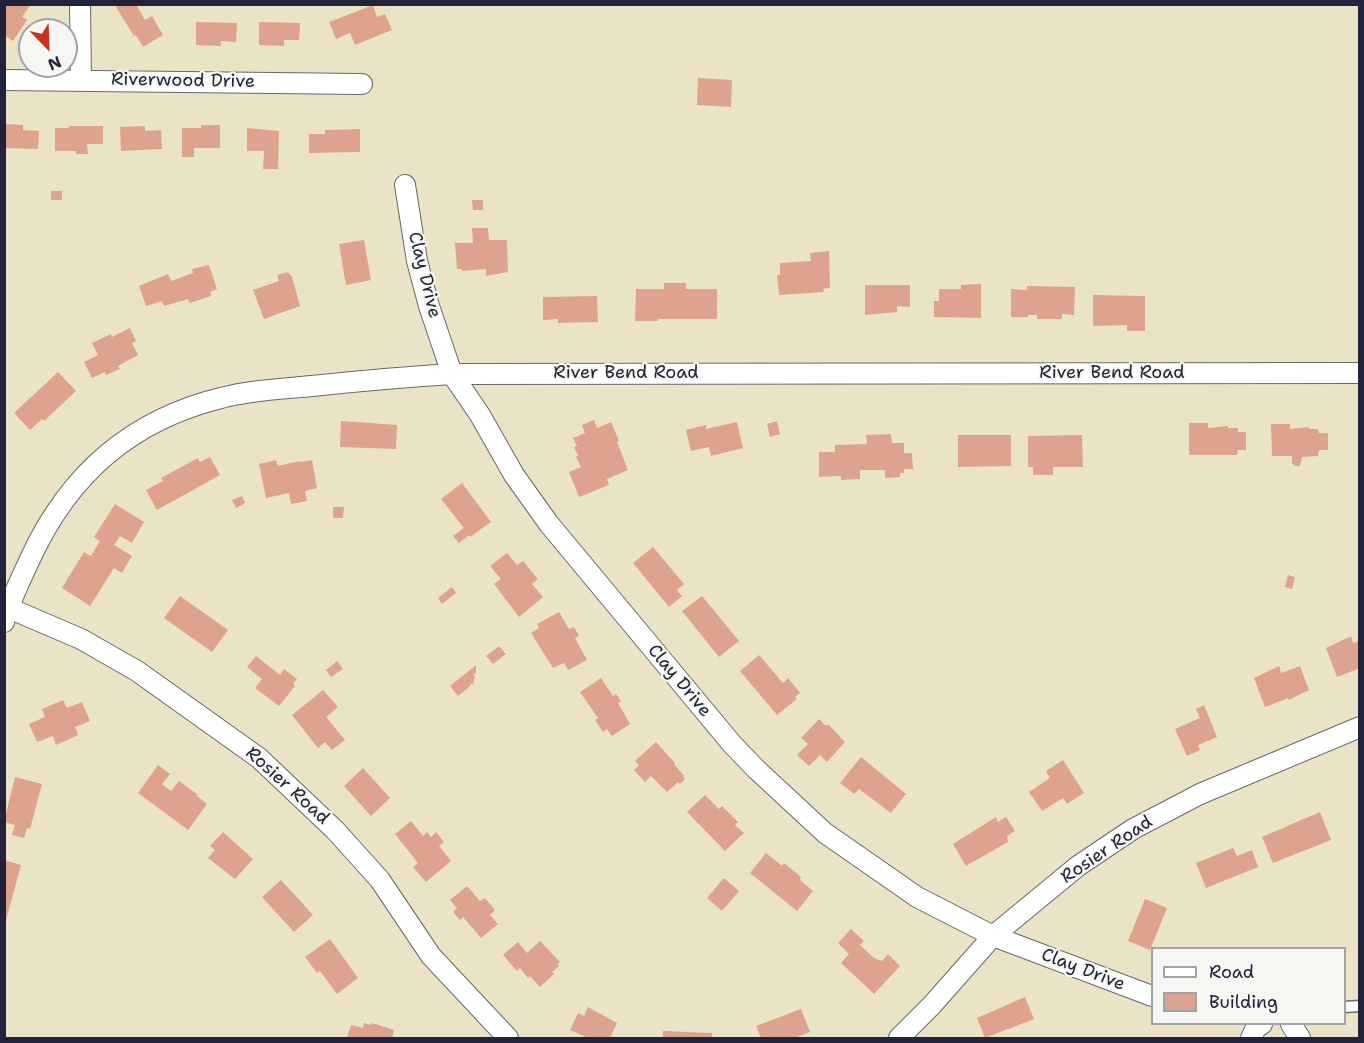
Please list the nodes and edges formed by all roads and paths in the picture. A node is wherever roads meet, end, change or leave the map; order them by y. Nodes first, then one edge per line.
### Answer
1 (80, 4) edge
2 (4, 80) edge
3 (81, 80) junction
4 (362, 84) dead end
5 (405, 185) dead end
6 (1359, 373) edge
7 (452, 374) junction
8 (6, 612) edge
9 (1359, 727) edge
10 (993, 936) junction
11 (1151, 996) edge
12 (1260, 1025) edge
13 (508, 1038) edge
14 (899, 1038) edge
15 (1251, 1038) edge

1 - 3 street
2 - 3 street, Riverwood Drive
3 - 4 street, Riverwood Drive
5 - 7 street, Clay Drive
6 - 7 street, River Bend Road
7 - 8 street, River Bend Road
7 - 10 street, Clay Drive
8 - 13 street, Rosier Road
9 - 10 street, Rosier Road
10 - 11 street, Clay Drive
10 - 14 street, Rosier Road
12 - 15 street

